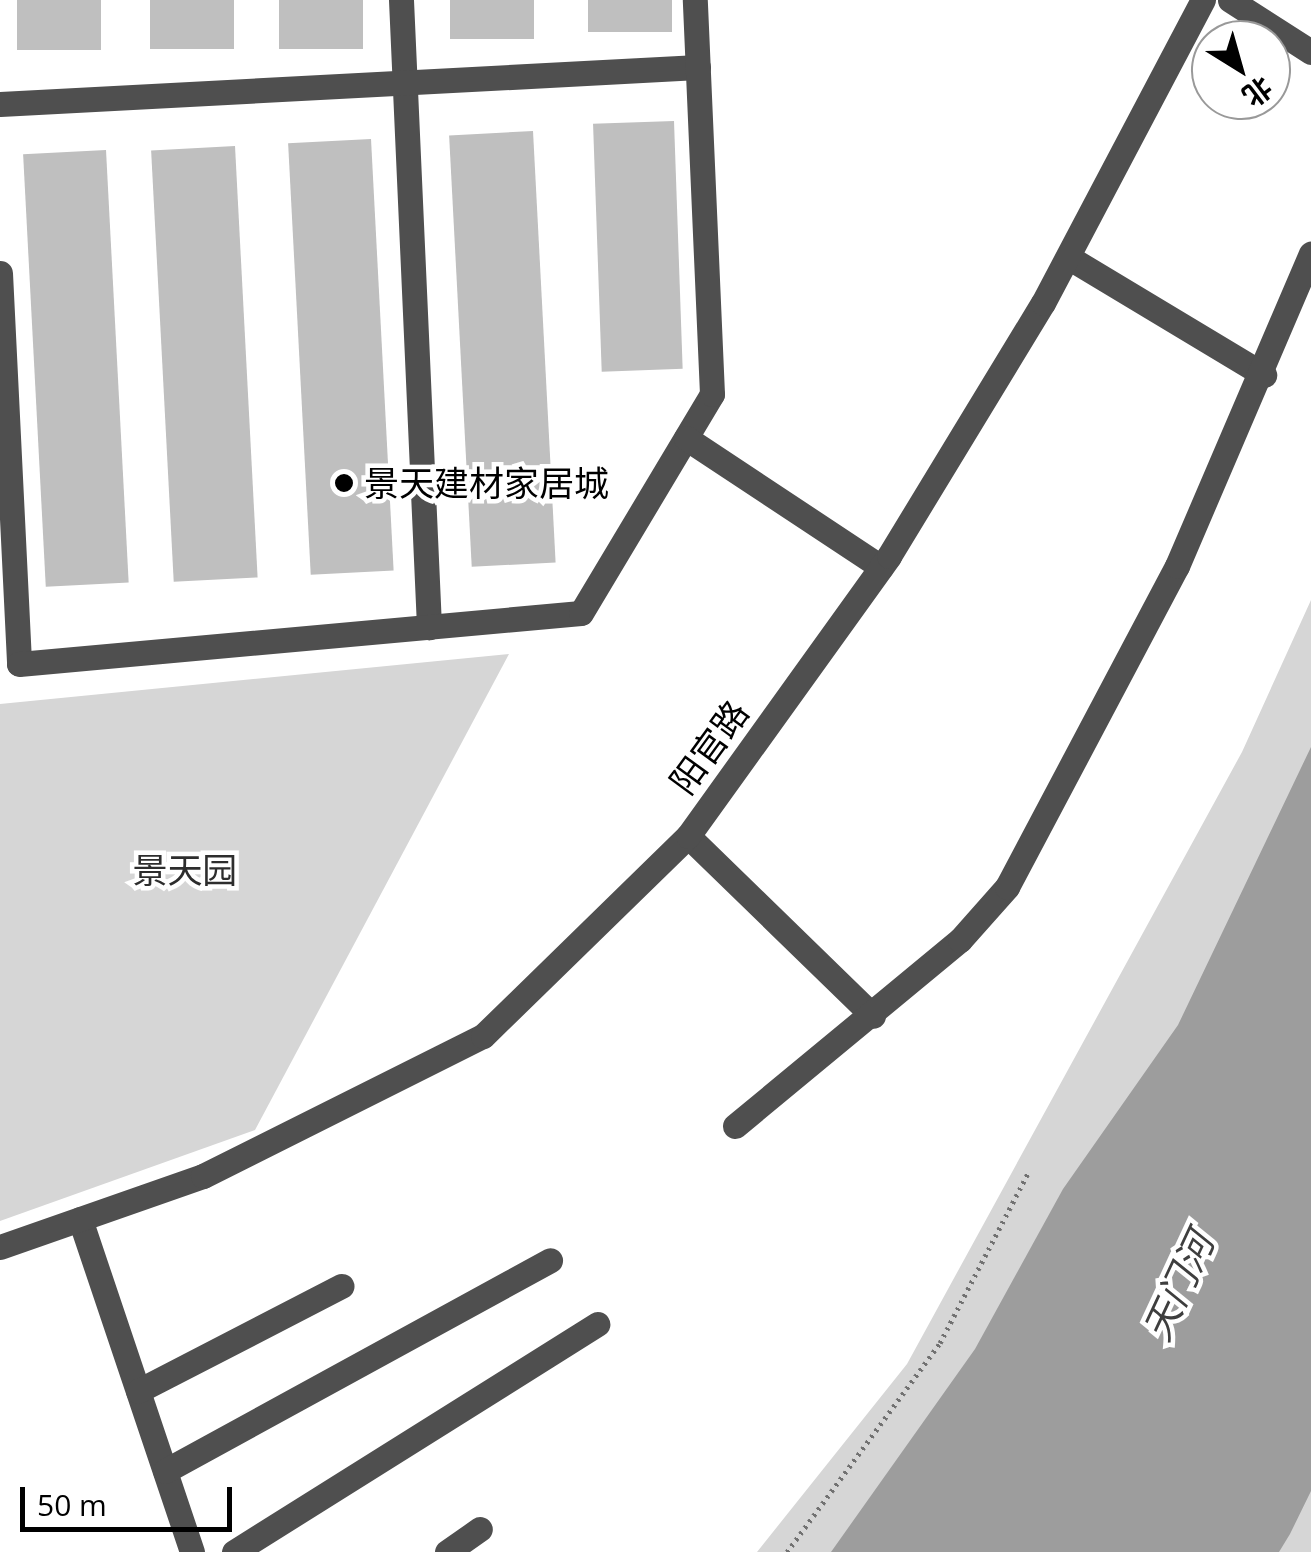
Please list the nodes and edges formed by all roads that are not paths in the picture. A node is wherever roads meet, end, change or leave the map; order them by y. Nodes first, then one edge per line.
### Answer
1 (401, 0) edge
2 (695, 0) edge
3 (1203, 0) edge
4 (1230, 0) edge
5 (1311, 52) edge
6 (698, 66) junction
7 (404, 82) junction
8 (0, 104) edge
9 (1311, 254) edge
10 (1068, 256) junction
11 (0, 273) edge
12 (1264, 375) junction
13 (686, 438) junction
14 (881, 567) junction
15 (8, 614) edge
16 (429, 627) junction
17 (688, 836) junction
18 (873, 1016) junction
19 (734, 1126) dead end
20 (80, 1219) junction
21 (0, 1247) edge
22 (550, 1260) dead end
23 (341, 1286) dead end
24 (597, 1324) dead end
25 (138, 1391) junction
26 (164, 1471) junction
27 (480, 1529) dead end
28 (192, 1552) edge
29 (234, 1552) edge
30 (448, 1552) edge

1 - 7 street
2 - 6 street
3 - 10 street, 阳官路
4 - 5 street
6 - 7 street
6 - 13 street
7 - 8 street
7 - 16 street
9 - 12 street
10 - 12 street
10 - 14 street, 阳官路
11 - 15 street
12 - 18 street
13 - 14 street
13 - 16 street
14 - 17 street, 阳官路
15 - 16 street
17 - 18 street
17 - 20 street, 阳官路
18 - 19 street
20 - 21 street, 阳官路
20 - 25 street
22 - 26 street
23 - 25 street
24 - 29 street
25 - 26 street
26 - 28 street
27 - 30 street

